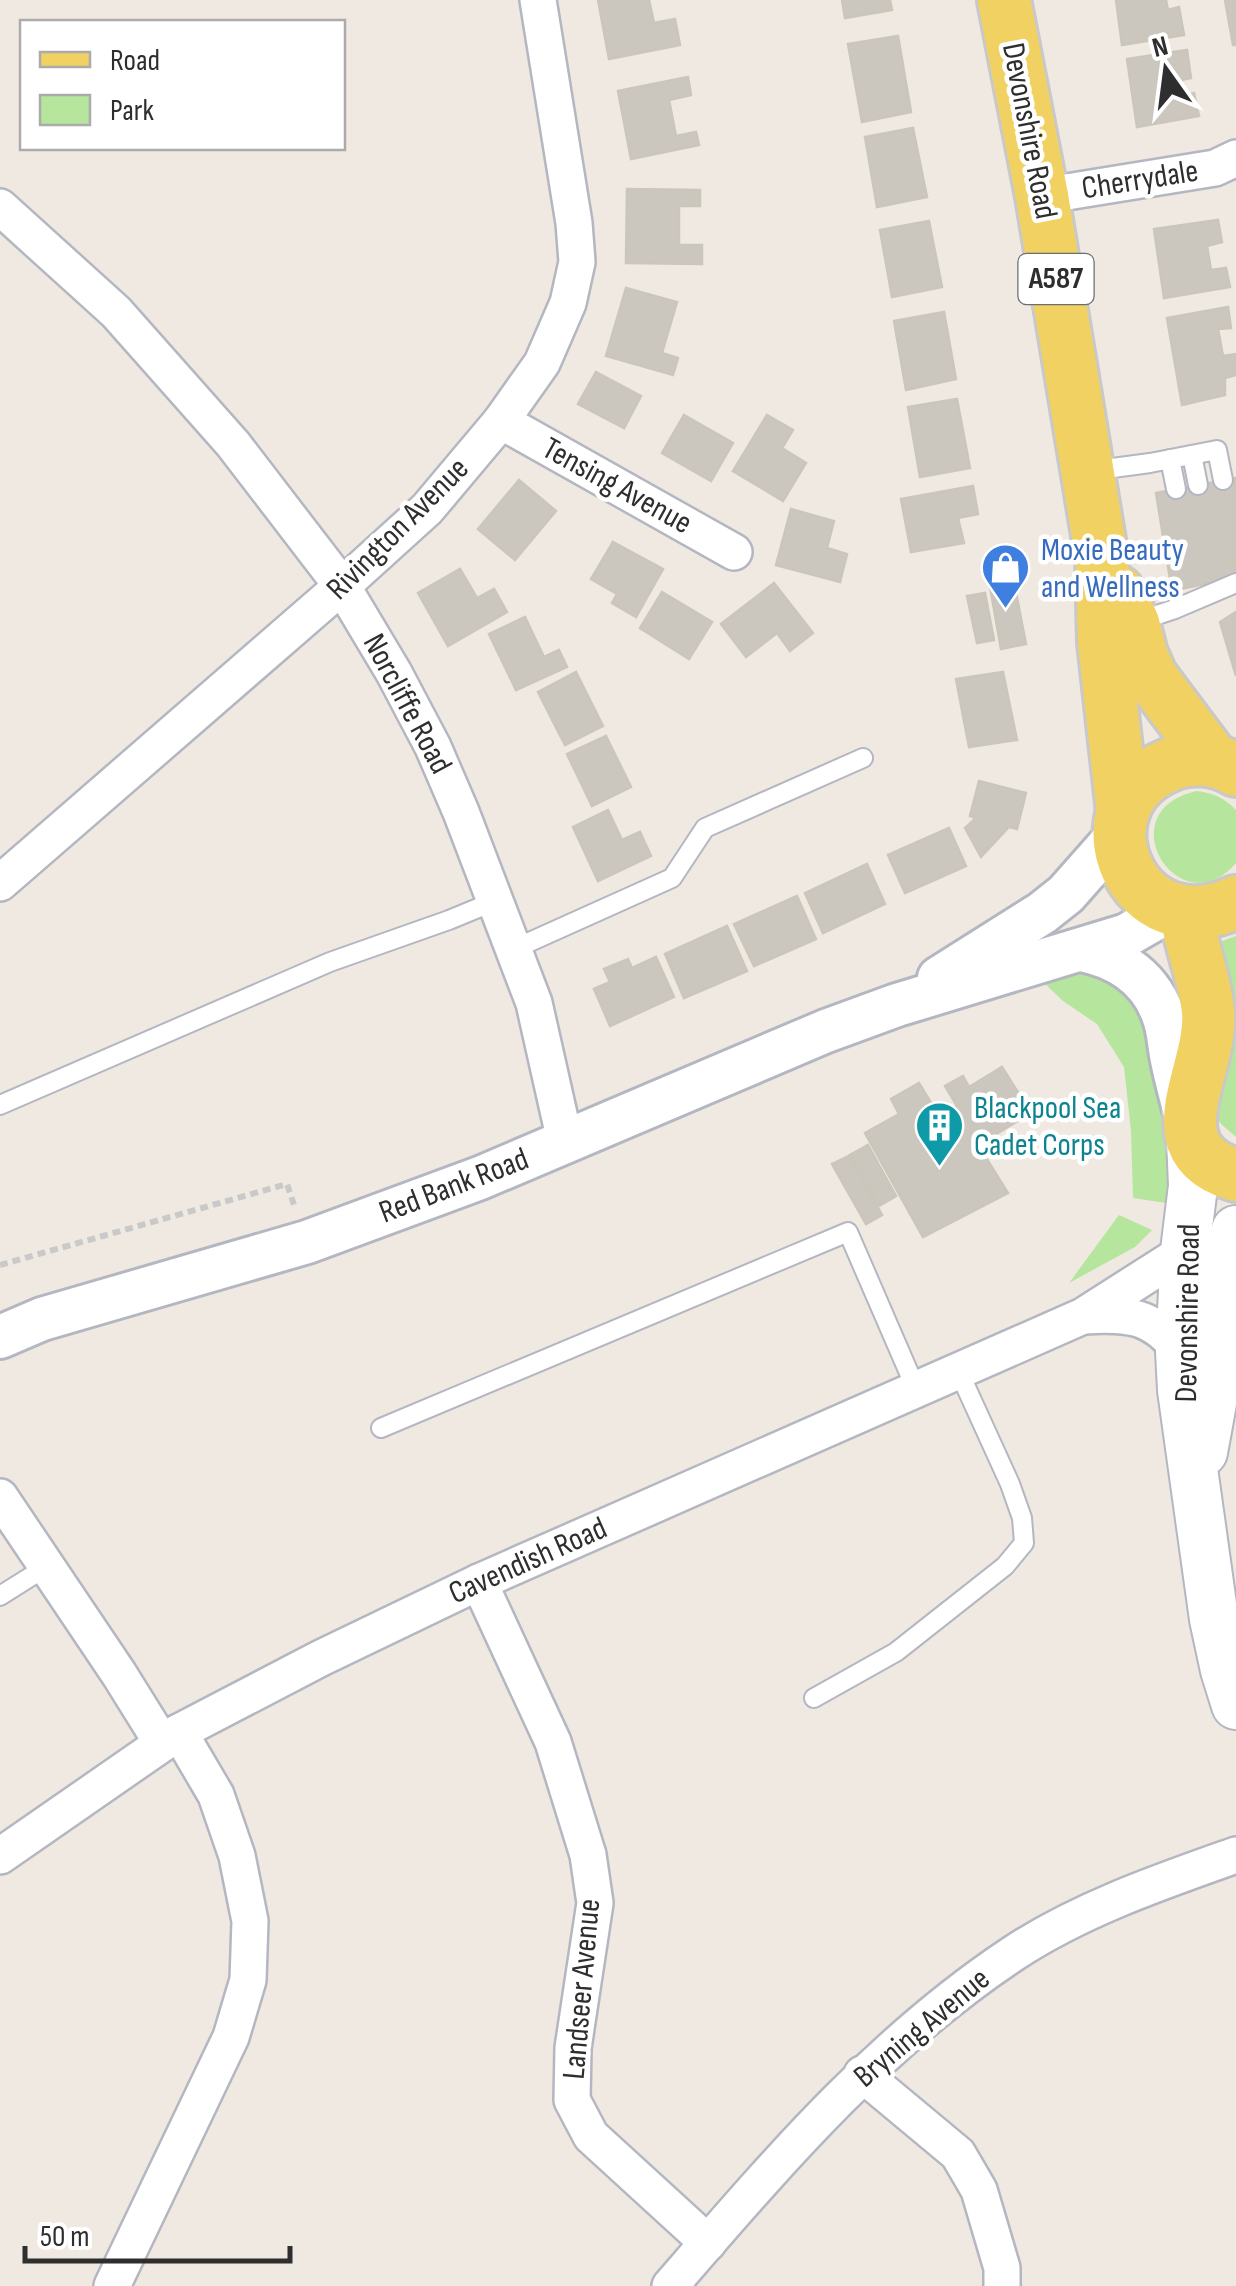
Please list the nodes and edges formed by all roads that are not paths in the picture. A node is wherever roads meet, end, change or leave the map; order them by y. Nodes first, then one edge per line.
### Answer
1 (538, 0) edge
2 (1004, 0) edge
3 (1236, 158) edge
4 (1042, 196) junction
5 (0, 207) edge
6 (501, 421) junction
7 (1192, 456) junction
8 (1170, 459) junction
9 (1089, 471) junction
10 (1224, 480) dead end
11 (1198, 485) dead end
12 (1176, 489) dead end
13 (733, 553) dead end
14 (1102, 559) junction
15 (1225, 584) edge
16 (342, 586) junction
17 (1134, 623) junction
18 (863, 758) dead end
19 (1229, 764) edge
20 (1121, 823) junction
21 (0, 883) edge
22 (495, 901) junction
23 (1236, 902) edge
24 (1179, 911) junction
25 (514, 949) junction
26 (1080, 950) junction
27 (897, 1006) junction
28 (0, 1105) edge
29 (1190, 1131) junction
30 (565, 1141) junction
31 (1236, 1175) edge
32 (1236, 1230) edge
33 (1185, 1251) junction
34 (1083, 1316) junction
35 (0, 1338) edge
36 (1180, 1351) junction
37 (959, 1372) junction
38 (916, 1389) junction
39 (381, 1428) dead end
40 (1196, 1490) junction
41 (0, 1497) edge
42 (46, 1567) junction
43 (479, 1582) junction
44 (0, 1596) edge
45 (814, 1698) dead end
46 (1236, 1705) edge
47 (171, 1738) junction
48 (1236, 1855) edge
49 (0, 1856) edge
50 (862, 2074) junction
51 (708, 2243) junction
52 (112, 2286) edge
53 (670, 2286) edge
54 (1002, 2286) edge

1 - 6 street, Rivington Avenue
2 - 4 main road, Devonshire Road / A587
3 - 4 street, Cherrydale
4 - 9 main road, Devonshire Road / A587
5 - 16 street, Norcliffe Road
6 - 13 street, Tensing Avenue
6 - 16 street, Rivington Avenue
7 - 8 lane
7 - 10 lane
7 - 11 lane
8 - 9 lane
8 - 12 lane
9 - 14 main road, Devonshire Road / A587
14 - 17 main road, Devonshire Road / A587
14 - 20 main road, Devonshire Road / A587
15 - 17 lane
16 - 21 street, Rivington Avenue
16 - 22 street, Norcliffe Road
17 - 19 main road, Devonshire Road / A587
18 - 25 lane
19 - 20 main road, A587
20 - 24 main road, A587
20 - 27 street, Red Bank Road
22 - 25 street, Norcliffe Road
22 - 28 lane
23 - 24 main road
24 - 26 street, Red Bank Road
24 - 29 main road
25 - 30 street, Norcliffe Road
26 - 27 street, Red Bank Road
26 - 29 street
27 - 30 street, Red Bank Road
29 - 31 main road
29 - 33 main road, Devonshire Road
30 - 35 street, Red Bank Road
32 - 40 main road, Devonshire Road
33 - 34 street, Cavendish Road
33 - 36 main road, Devonshire Road
34 - 36 street, Cavendish Road
34 - 37 street, Cavendish Road
36 - 40 main road, Devonshire Road
37 - 38 street, Cavendish Road
37 - 45 lane
38 - 39 lane
38 - 43 street, Cavendish Road
40 - 46 main road, Devonshire Road
41 - 42 street
42 - 44 lane
42 - 47 street
43 - 47 street, Cavendish Road
43 - 51 street, Landseer Avenue
47 - 49 street, Cavendish Road
47 - 52 street
48 - 50 street, Bryning Avenue
50 - 51 street, Bryning Avenue
50 - 54 street
51 - 53 street, Bryning Avenue

